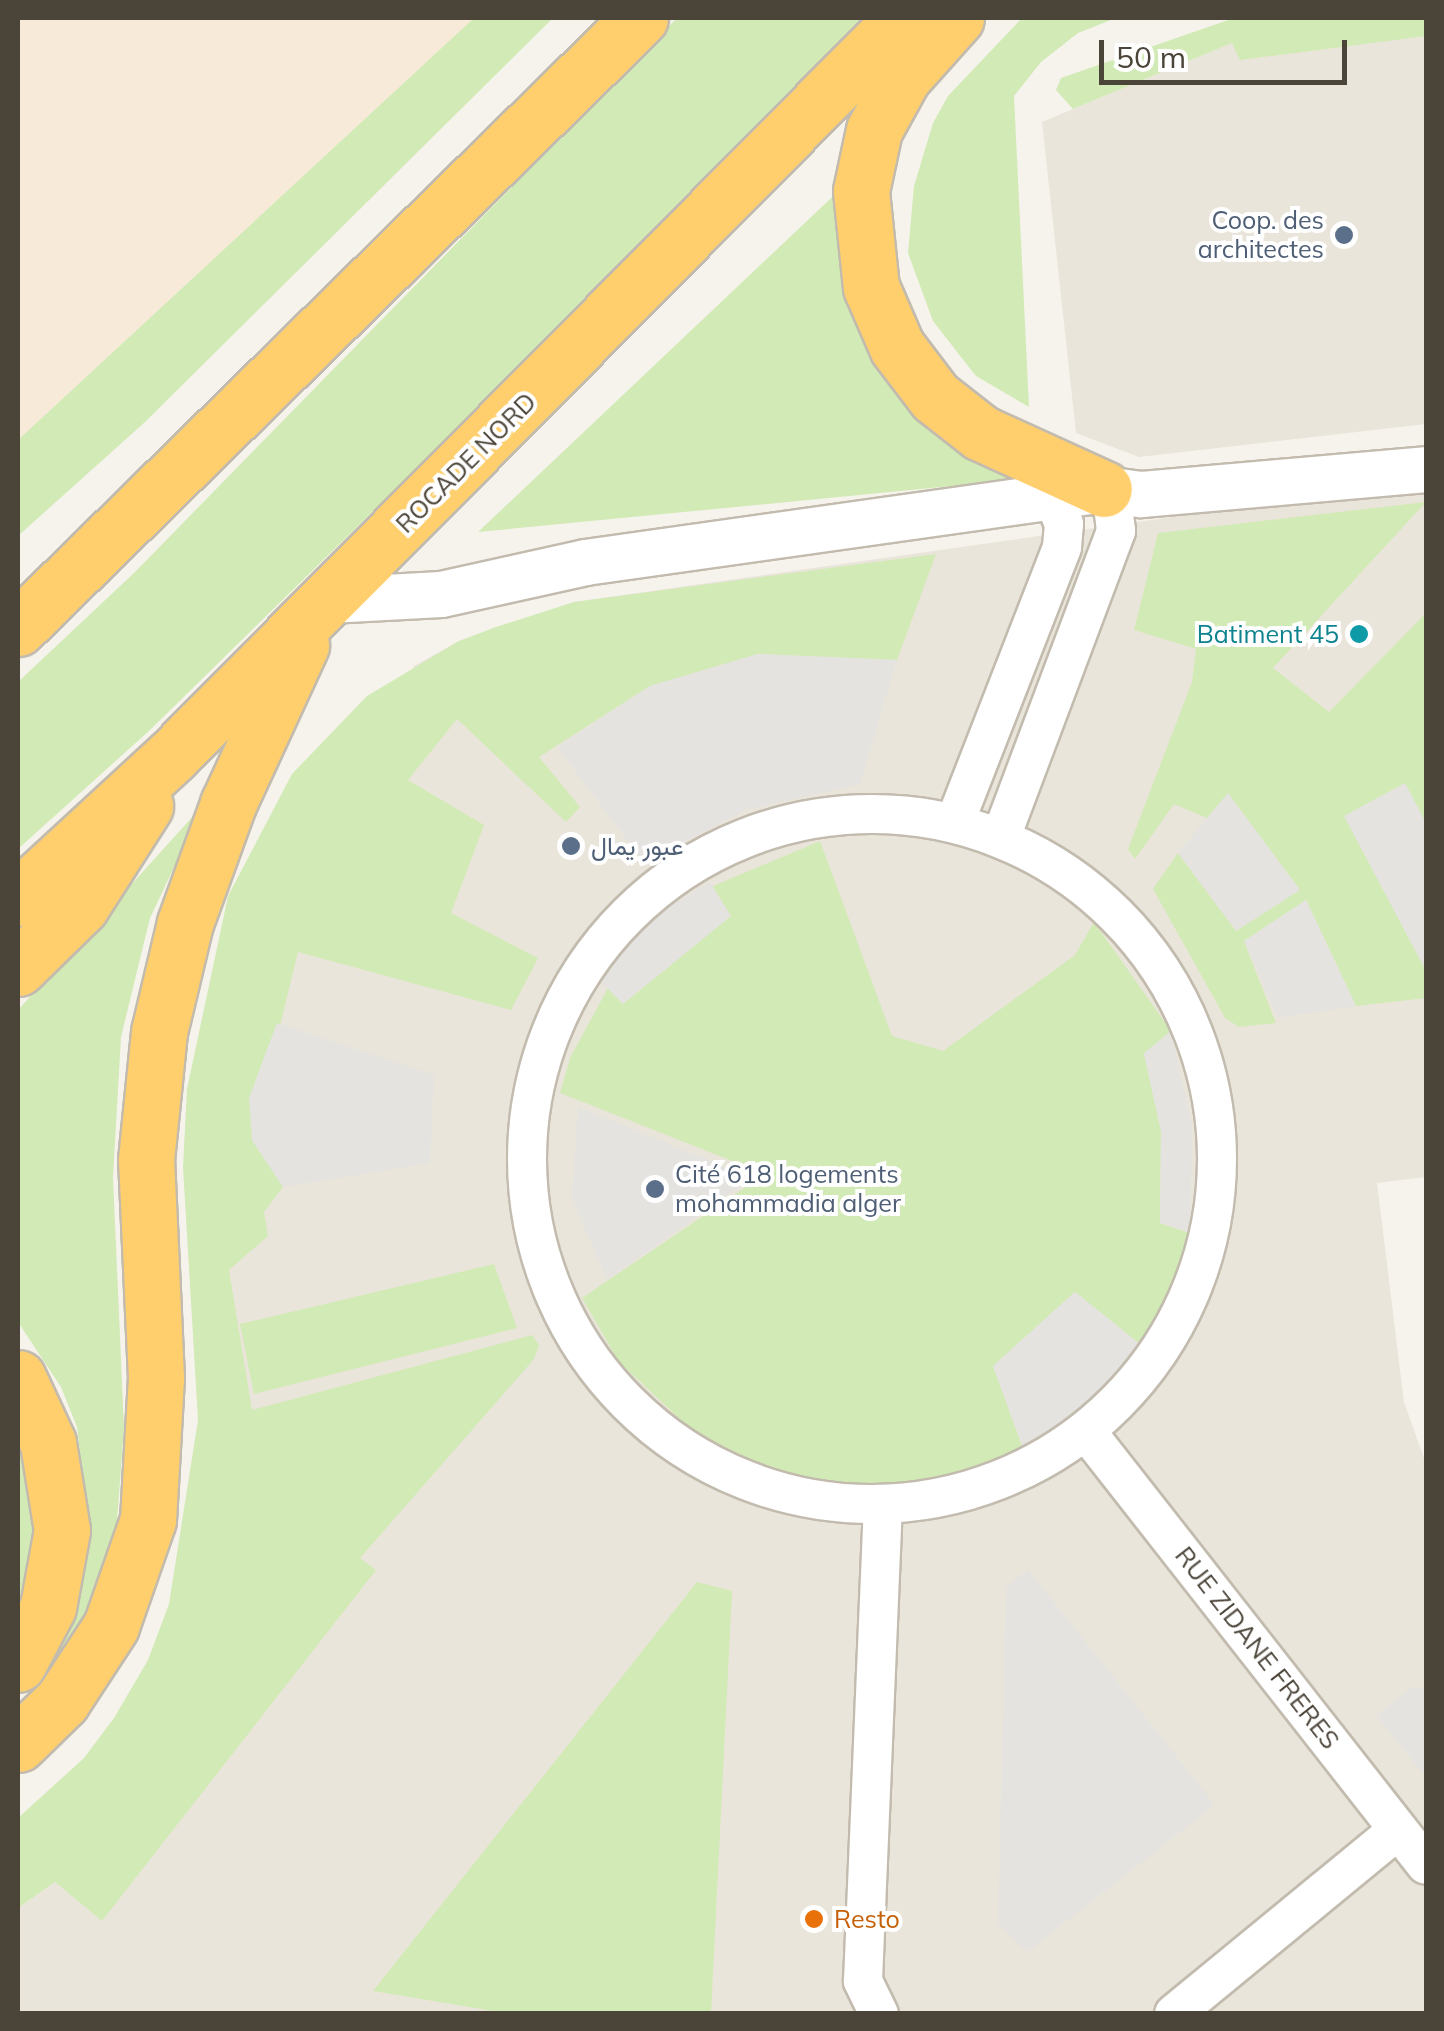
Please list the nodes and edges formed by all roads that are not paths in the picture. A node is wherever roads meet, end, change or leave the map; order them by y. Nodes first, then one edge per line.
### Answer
1 (598, 18) edge
2 (640, 18) edge
3 (903, 18) edge
4 (956, 18) edge
5 (368, 278) junction
6 (1426, 448) edge
7 (179, 468) junction
8 (1426, 469) edge
9 (1089, 491) junction
10 (18, 602) edge
11 (324, 604) junction
12 (18, 628) edge
13 (173, 755) junction
14 (955, 822) junction
15 (1000, 837) junction
16 (18, 898) edge
17 (18, 968) edge
18 (18, 1378) edge
19 (1086, 1431) junction
20 (883, 1506) junction
21 (18, 1664) edge
22 (18, 1744) edge
23 (1398, 1830) junction
24 (1426, 1865) edge
25 (879, 2014) edge
26 (1174, 2014) edge

1 - 5 highway
2 - 5 highway
3 - 11 highway, ROCADE NORD
4 - 9 highway
5 - 7 highway
6 - 9 street
7 - 10 highway
7 - 12 highway
8 - 9 street
9 - 11 street
9 - 14 street
9 - 15 street
11 - 13 highway, ROCADE NORD
11 - 22 highway
13 - 16 highway, ROCADE NORD
13 - 17 highway
14 - 15 street
14 - 20 street
15 - 19 street
18 - 21 highway
19 - 20 street
19 - 23 street, RUE ZIDANE FRERES
20 - 25 street
23 - 24 street, RUE ZIDANE FRERES
23 - 26 street

